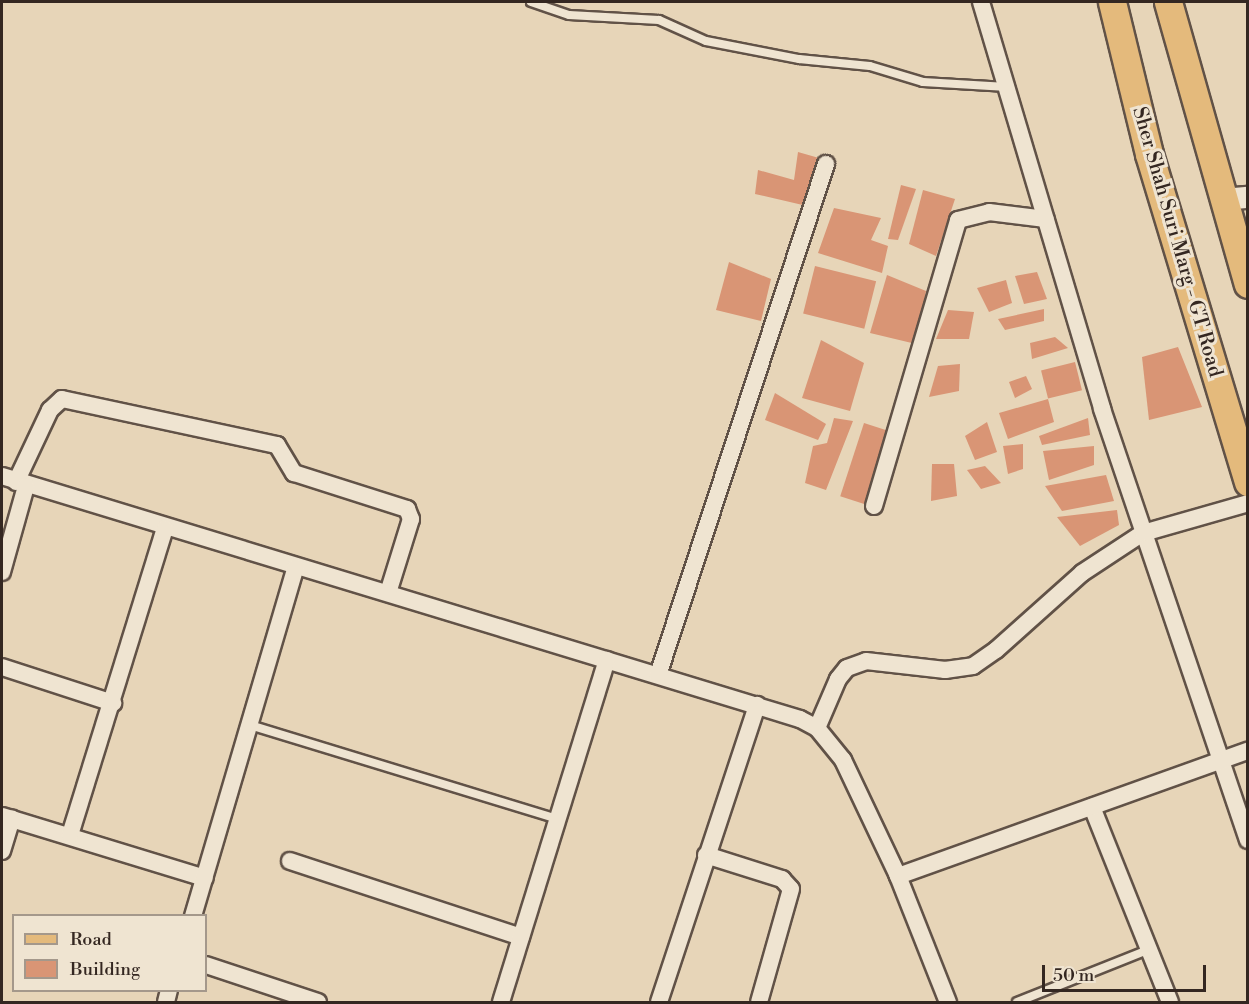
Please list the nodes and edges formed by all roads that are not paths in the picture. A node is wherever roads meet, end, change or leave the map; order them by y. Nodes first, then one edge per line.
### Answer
1 (531, 2) edge
2 (981, 2) edge
3 (1112, 2) edge
4 (1168, 2) edge
5 (1008, 87) junction
6 (826, 164) dead end
7 (1235, 198) edge
8 (1046, 219) junction
9 (1248, 284) edge
10 (14, 481) edge
11 (1248, 482) edge
12 (1248, 503) edge
13 (874, 506) dead end
14 (165, 528) junction
15 (1143, 533) junction
16 (296, 567) junction
17 (2, 572) edge
18 (388, 592) junction
19 (607, 660) junction
20 (2, 667) edge
21 (657, 675) junction
22 (113, 703) junction
23 (757, 705) junction
24 (250, 725) junction
25 (817, 728) junction
26 (1248, 751) edge
27 (1223, 760) junction
28 (1092, 807) junction
29 (7, 817) edge
30 (556, 819) junction
31 (70, 835) junction
32 (1248, 840) edge
33 (2, 851) edge
34 (706, 855) junction
35 (290, 861) dead end
36 (898, 876) junction
37 (205, 878) junction
38 (193, 914) edge
39 (521, 937) junction
40 (1151, 949) junction
41 (207, 964) edge
42 (295, 999) edge
43 (318, 1002) edge
44 (501, 1002) edge
45 (659, 1002) edge
46 (759, 1002) edge
47 (948, 1002) edge
48 (1017, 1002) edge
49 (1170, 1002) edge

1 - 5 lane
2 - 5 street
3 - 11 main road, Sher Shah Suri Marg - GT Road
4 - 7 main road
5 - 8 street
6 - 21 street
7 - 9 main road
8 - 13 street
8 - 15 street
10 - 14 street
10 - 17 street
10 - 18 street
12 - 15 street
14 - 16 street
14 - 22 street
15 - 25 street
15 - 27 street
16 - 18 street
16 - 24 street
18 - 19 street
19 - 21 street
19 - 30 street
20 - 22 street
21 - 23 street
22 - 31 street
23 - 25 street
23 - 34 street
24 - 30 lane
24 - 37 street
25 - 36 street
26 - 27 street
27 - 28 street
27 - 32 street
28 - 36 street
28 - 40 street
29 - 31 street
29 - 33 street
30 - 39 street
31 - 37 street
34 - 45 street
34 - 46 street
35 - 39 street
36 - 47 street
37 - 38 street
39 - 44 street
40 - 48 lane
40 - 49 street
41 - 42 street
42 - 43 street

